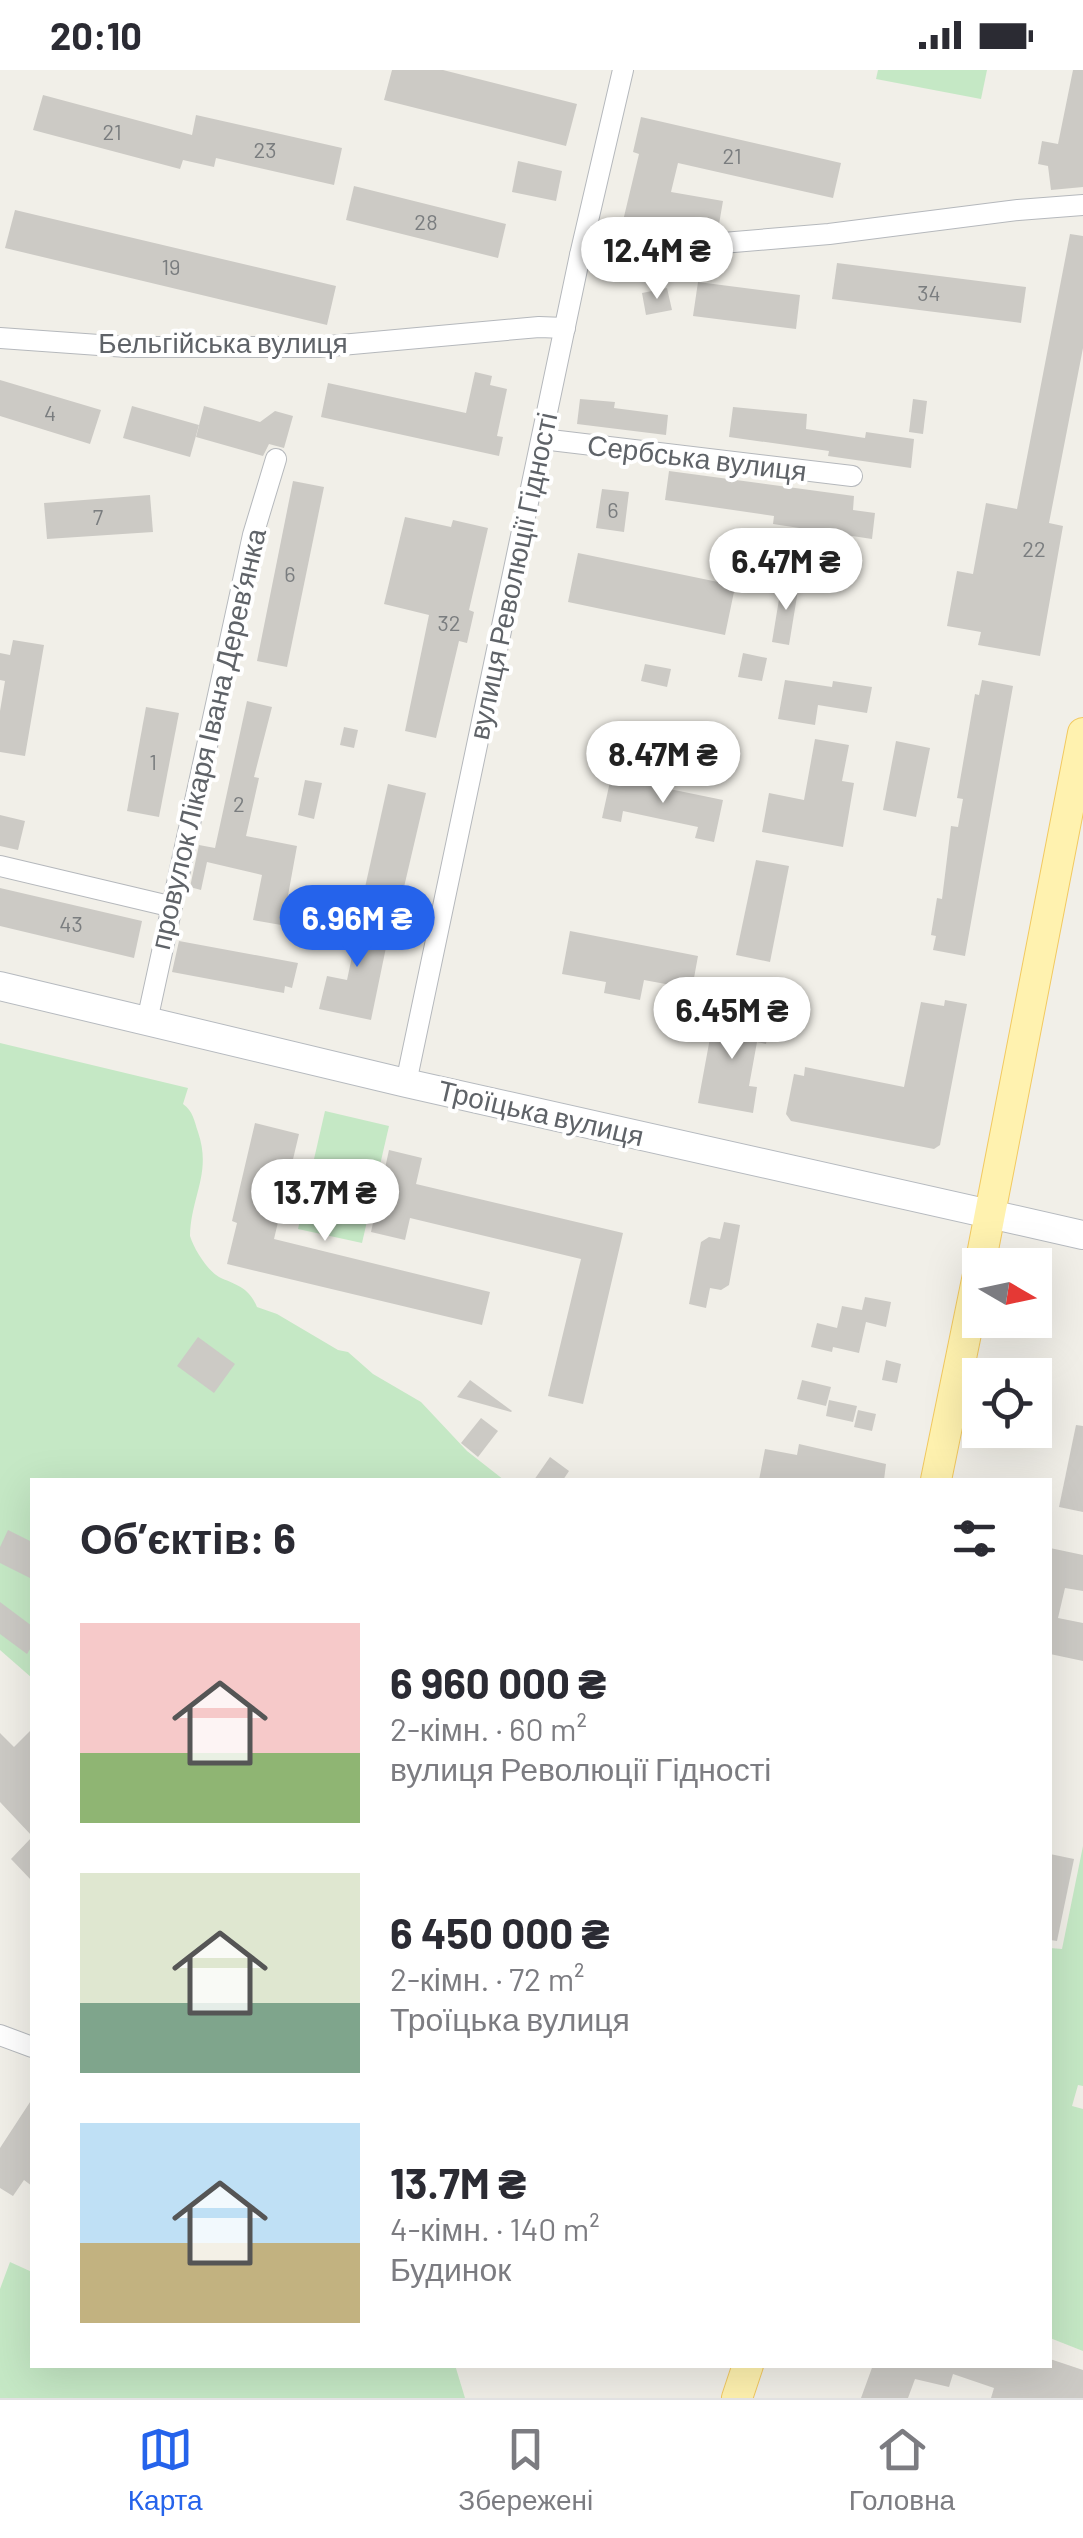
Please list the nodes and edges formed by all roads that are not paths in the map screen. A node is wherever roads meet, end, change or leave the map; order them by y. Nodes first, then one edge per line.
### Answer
1 (623, 70) edge
2 (1083, 205) edge
3 (580, 255) junction
4 (565, 328) junction
5 (0, 338) edge
6 (542, 439) junction
7 (276, 459) dead end
8 (852, 476) dead end
9 (1083, 733) edge
10 (0, 866) edge
11 (169, 906) junction
12 (0, 986) edge
13 (146, 1021) junction
14 (406, 1083) junction
15 (991, 1215) junction
16 (1083, 1235) edge
17 (984, 1248) edge
18 (965, 1338) edge
19 (936, 1478) edge
20 (0, 2035) edge
21 (30, 2046) edge
22 (747, 2368) edge
23 (737, 2398) edge

1 - 3 street, вулиця Революції Гідності
2 - 3 street
3 - 4 street, вулиця Революції Гідності
4 - 5 street, Бельгійська вулиця
4 - 6 street, вулиця Революції Гідності
6 - 8 street, Сербська вулиця
6 - 14 street, вулиця Революції Гідності
7 - 11 street, провулок Лікаря Івана Деревʼянка
9 - 15 main road
10 - 11 street
11 - 13 street, провулок Лікаря Івана Деревʼянка
12 - 13 main road, Троїцька вулиця
13 - 14 main road, Троїцька вулиця
14 - 15 main road, Троїцька вулиця
15 - 16 main road, Троїцька вулиця
15 - 17 main road
18 - 19 main road
20 - 21 street
22 - 23 main road

